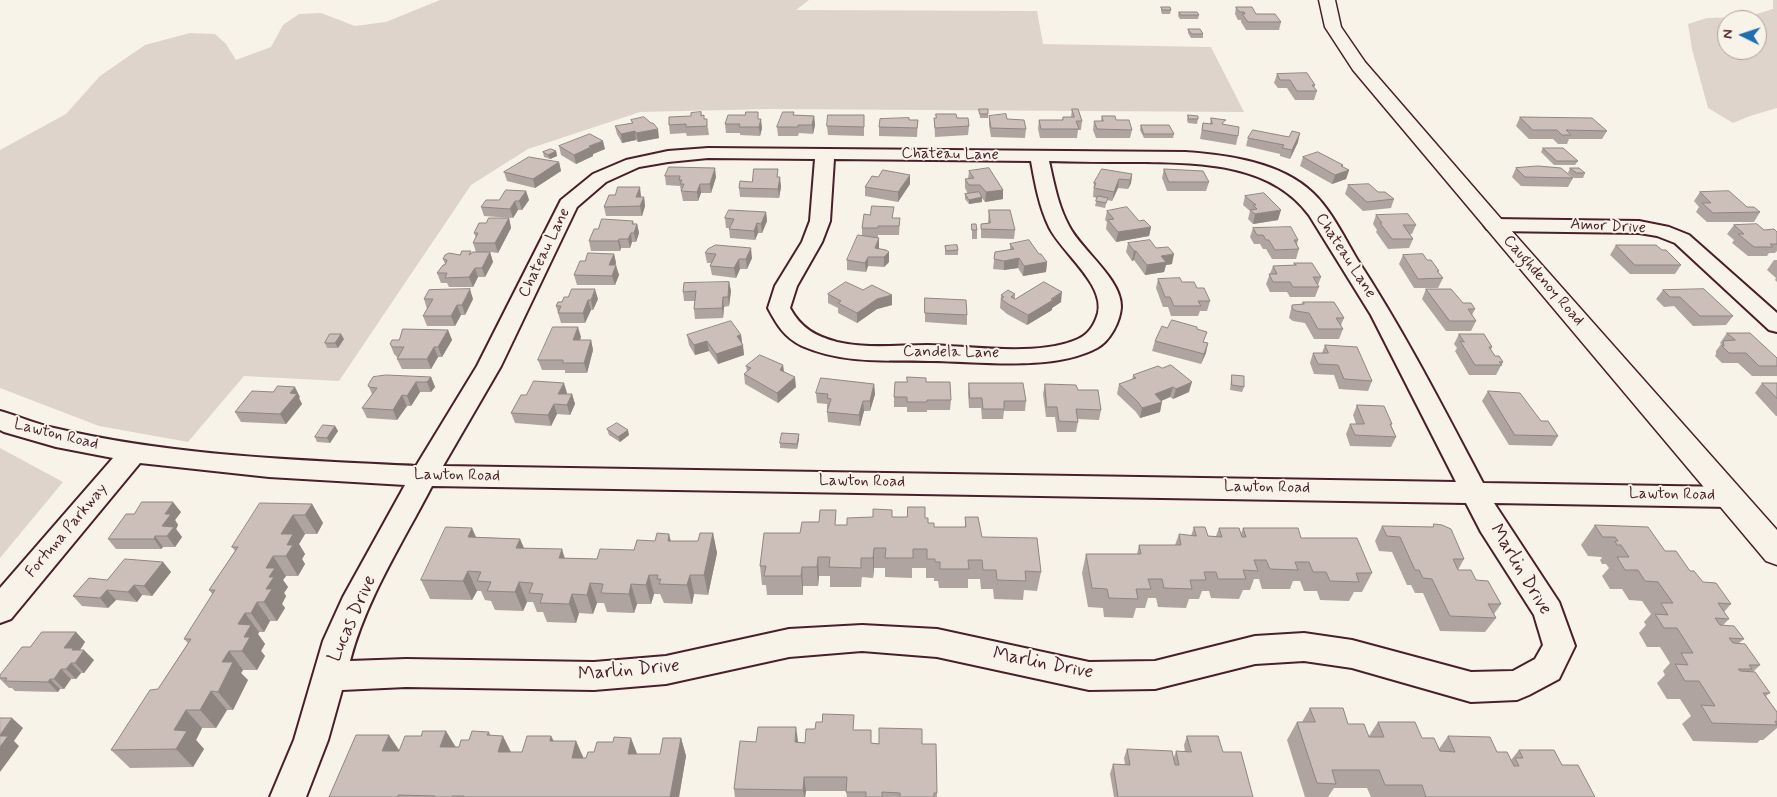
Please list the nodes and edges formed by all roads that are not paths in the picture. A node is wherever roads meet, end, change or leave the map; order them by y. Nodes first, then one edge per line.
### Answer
1 (1327, 0) edge
2 (826, 154) junction
3 (1039, 157) junction
4 (1494, 225) junction
5 (1777, 325) edge
6 (0, 420) edge
7 (133, 452) junction
8 (424, 476) junction
9 (1475, 491) junction
10 (1730, 497) junction
11 (1777, 552) edge
12 (0, 610) edge
13 (328, 676) junction
14 (288, 797) edge

1 - 4 street, Caughdenoy Road
2 - 3 street, Chateau Lane
2 - 3 street, Candela Lane
2 - 8 street, Chateau Lane
3 - 9 street, Chateau Lane
4 - 5 street, Amor Drive
4 - 10 street, Caughdenoy Road
6 - 7 street, Lawton Road
7 - 8 street, Lawton Road
7 - 12 street, Fortuna Parkway
8 - 9 street, Lawton Road
8 - 13 street, Lucas Drive
9 - 10 street, Lawton Road
9 - 13 street, Marlin Drive
10 - 11 street, Caughdenoy Road
13 - 14 street, Lucas Drive

